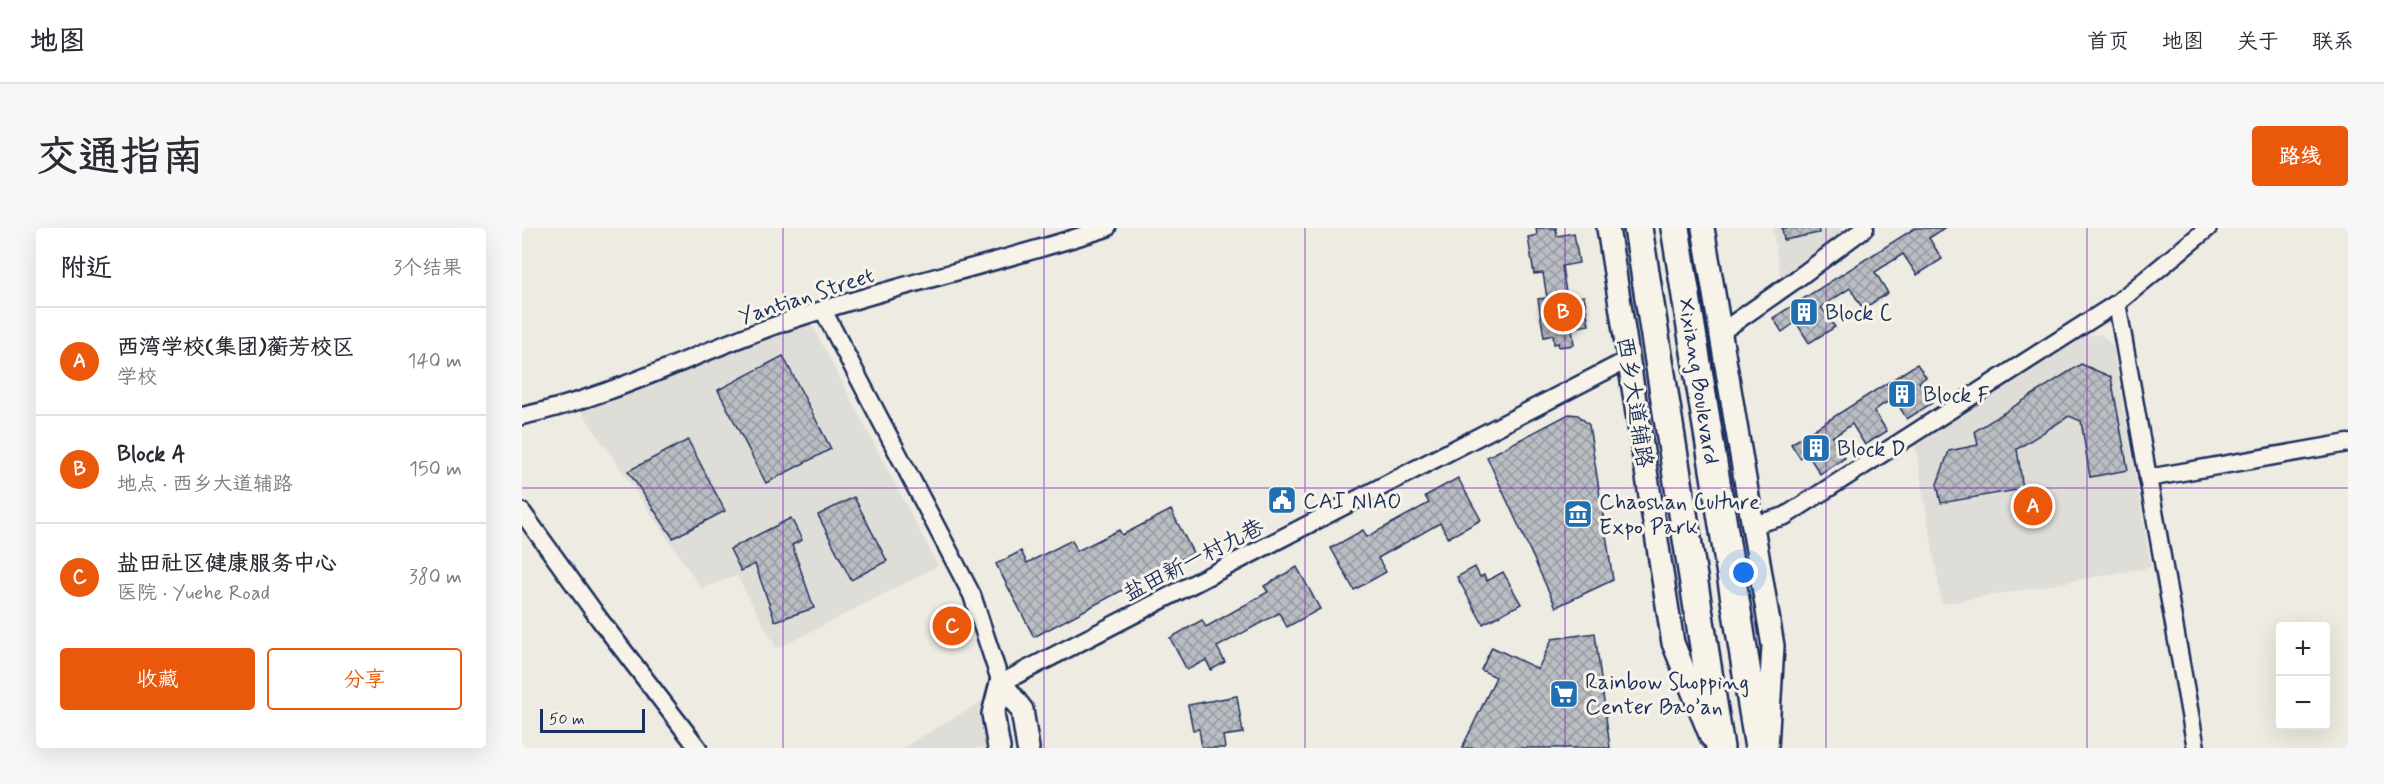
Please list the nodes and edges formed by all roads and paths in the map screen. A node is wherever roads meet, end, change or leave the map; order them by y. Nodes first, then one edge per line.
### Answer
1 (1107, 228) edge
2 (1608, 228) edge
3 (1638, 228) edge
4 (1675, 228) edge
5 (1703, 228) edge
6 (1864, 228) edge
7 (2208, 228) edge
8 (2117, 303) junction
9 (824, 310) junction
10 (1721, 332) junction
11 (1629, 359) junction
12 (522, 416) edge
13 (2348, 443) edge
14 (2148, 478) junction
15 (522, 512) edge
16 (1753, 525) junction
17 (1001, 683) junction
18 (698, 748) edge
19 (999, 748) edge
20 (1028, 748) edge
21 (1715, 748) edge
22 (1720, 748) edge
23 (1759, 748) edge
24 (1767, 748) edge
25 (2196, 748) edge

1 - 9 street, Yantian Street
2 - 11 street, 西乡大道辅路
3 - 22 main road, Xixiang Boulevard
4 - 23 main road, Xixiang Boulevard
5 - 10 street
6 - 10 street
7 - 8 street
8 - 14 street
8 - 16 street
9 - 12 street, Yantian Street
9 - 17 street
10 - 16 street
11 - 17 street, 盐田新一村九巷
11 - 21 street, 西乡大道辅路
13 - 14 street
14 - 25 street
15 - 18 street
16 - 24 street
17 - 19 street
17 - 20 street

